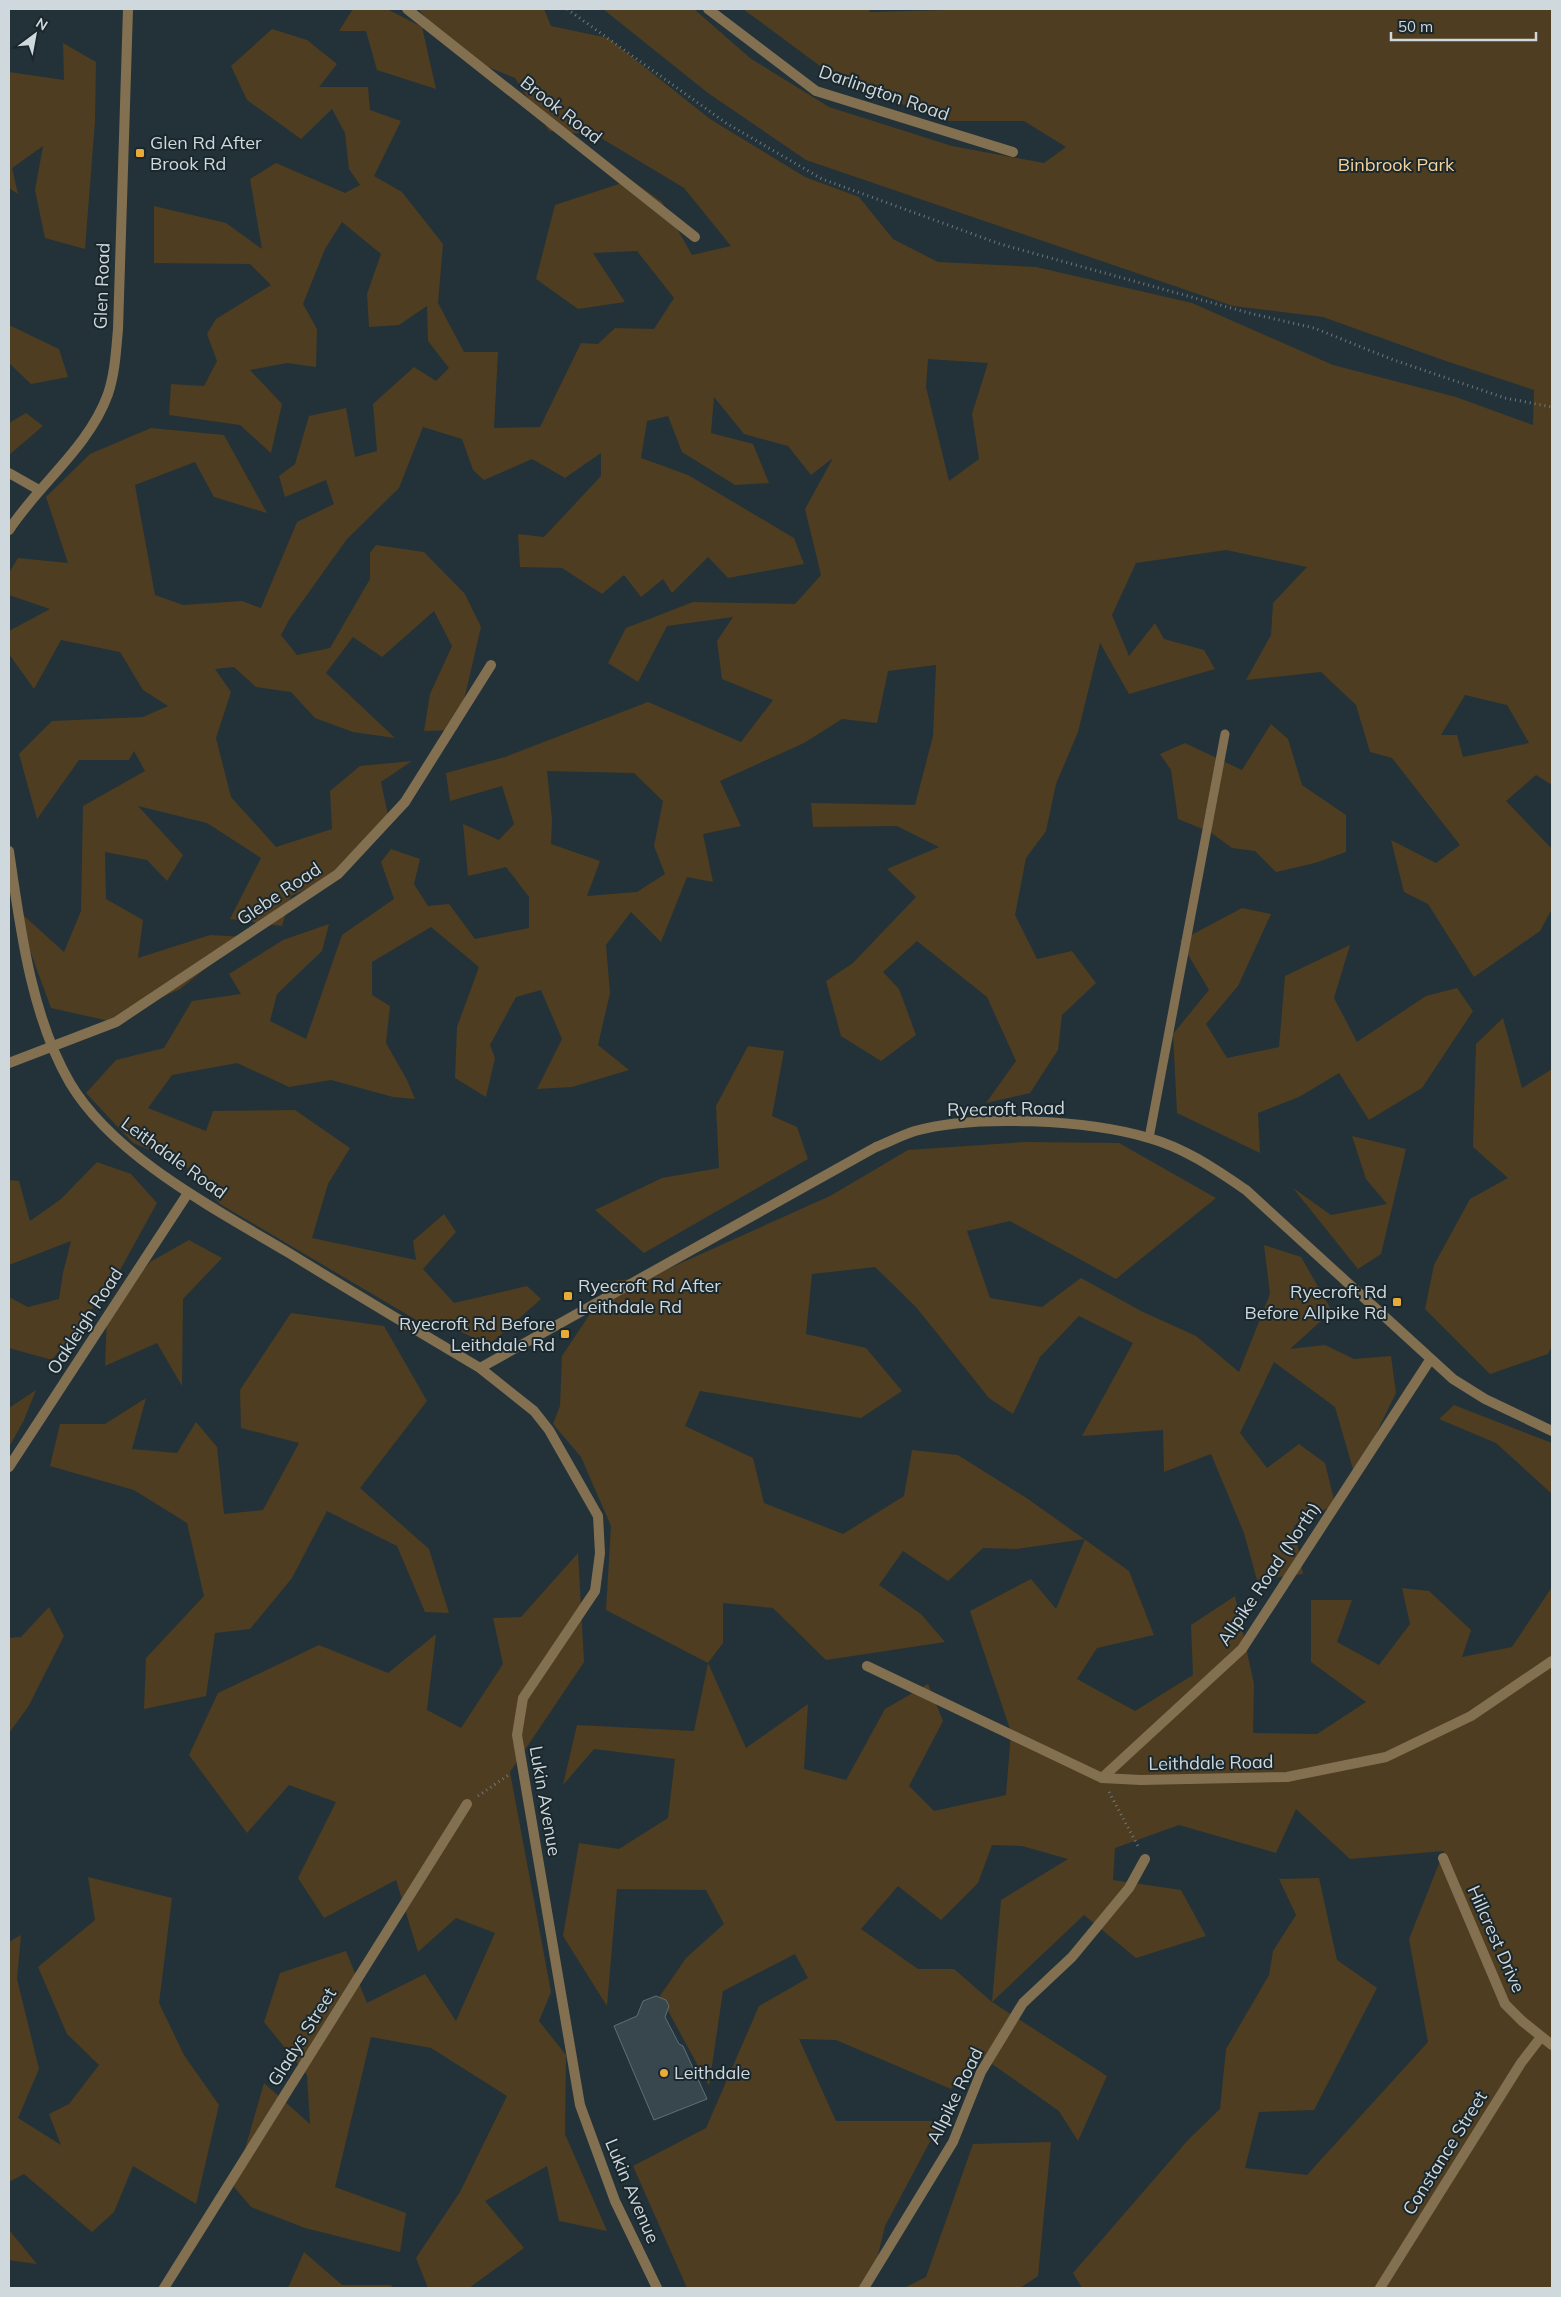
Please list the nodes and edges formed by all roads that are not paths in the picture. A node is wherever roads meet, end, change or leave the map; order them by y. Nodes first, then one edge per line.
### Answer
1 (128, 9) edge
2 (407, 9) edge
3 (708, 9) edge
4 (1013, 152) dead end
5 (695, 237) dead end
6 (9, 473) edge
7 (39, 490) junction
8 (9, 530) edge
9 (491, 665) dead end
10 (1225, 734) dead end
11 (9, 851) edge
12 (53, 1047) junction
13 (9, 1063) edge
14 (1149, 1138) junction
15 (188, 1193) junction
16 (1430, 1360) junction
17 (480, 1368) junction
18 (1552, 1431) edge
19 (9, 1467) edge
20 (1552, 1661) edge
21 (867, 1666) dead end
22 (1102, 1778) junction
23 (467, 1804) road end
24 (1443, 1858) dead end
25 (1145, 1859) road end
26 (1541, 2037) junction
27 (1552, 2045) edge
28 (164, 2288) edge
29 (657, 2288) edge
30 (864, 2288) edge
31 (1380, 2288) edge

1 - 7 street, Glen Road
2 - 5 street, Brook Road
3 - 4 street, Darlington Road
6 - 7 street
7 - 8 street, Glen Road
9 - 12 street, Glebe Road
10 - 14 lane
11 - 12 street, Leithdale Road
12 - 13 street, Glebe Road
12 - 15 street, Leithdale Road
14 - 16 street, Ryecroft Road
14 - 17 street, Ryecroft Road
15 - 17 street, Leithdale Road
15 - 19 street, Oakleigh Road
16 - 18 street, Ryecroft Road
16 - 22 street, Allpike Road (North)
17 - 29 street, Lukin Avenue
20 - 22 street, Leithdale Road
21 - 22 street, Leithdale Road
23 - 28 street, Gladys Street
24 - 26 street, Hillcrest Drive
25 - 30 street, Allpike Road
26 - 27 street, Hillcrest Drive
26 - 31 street, Constance Street

